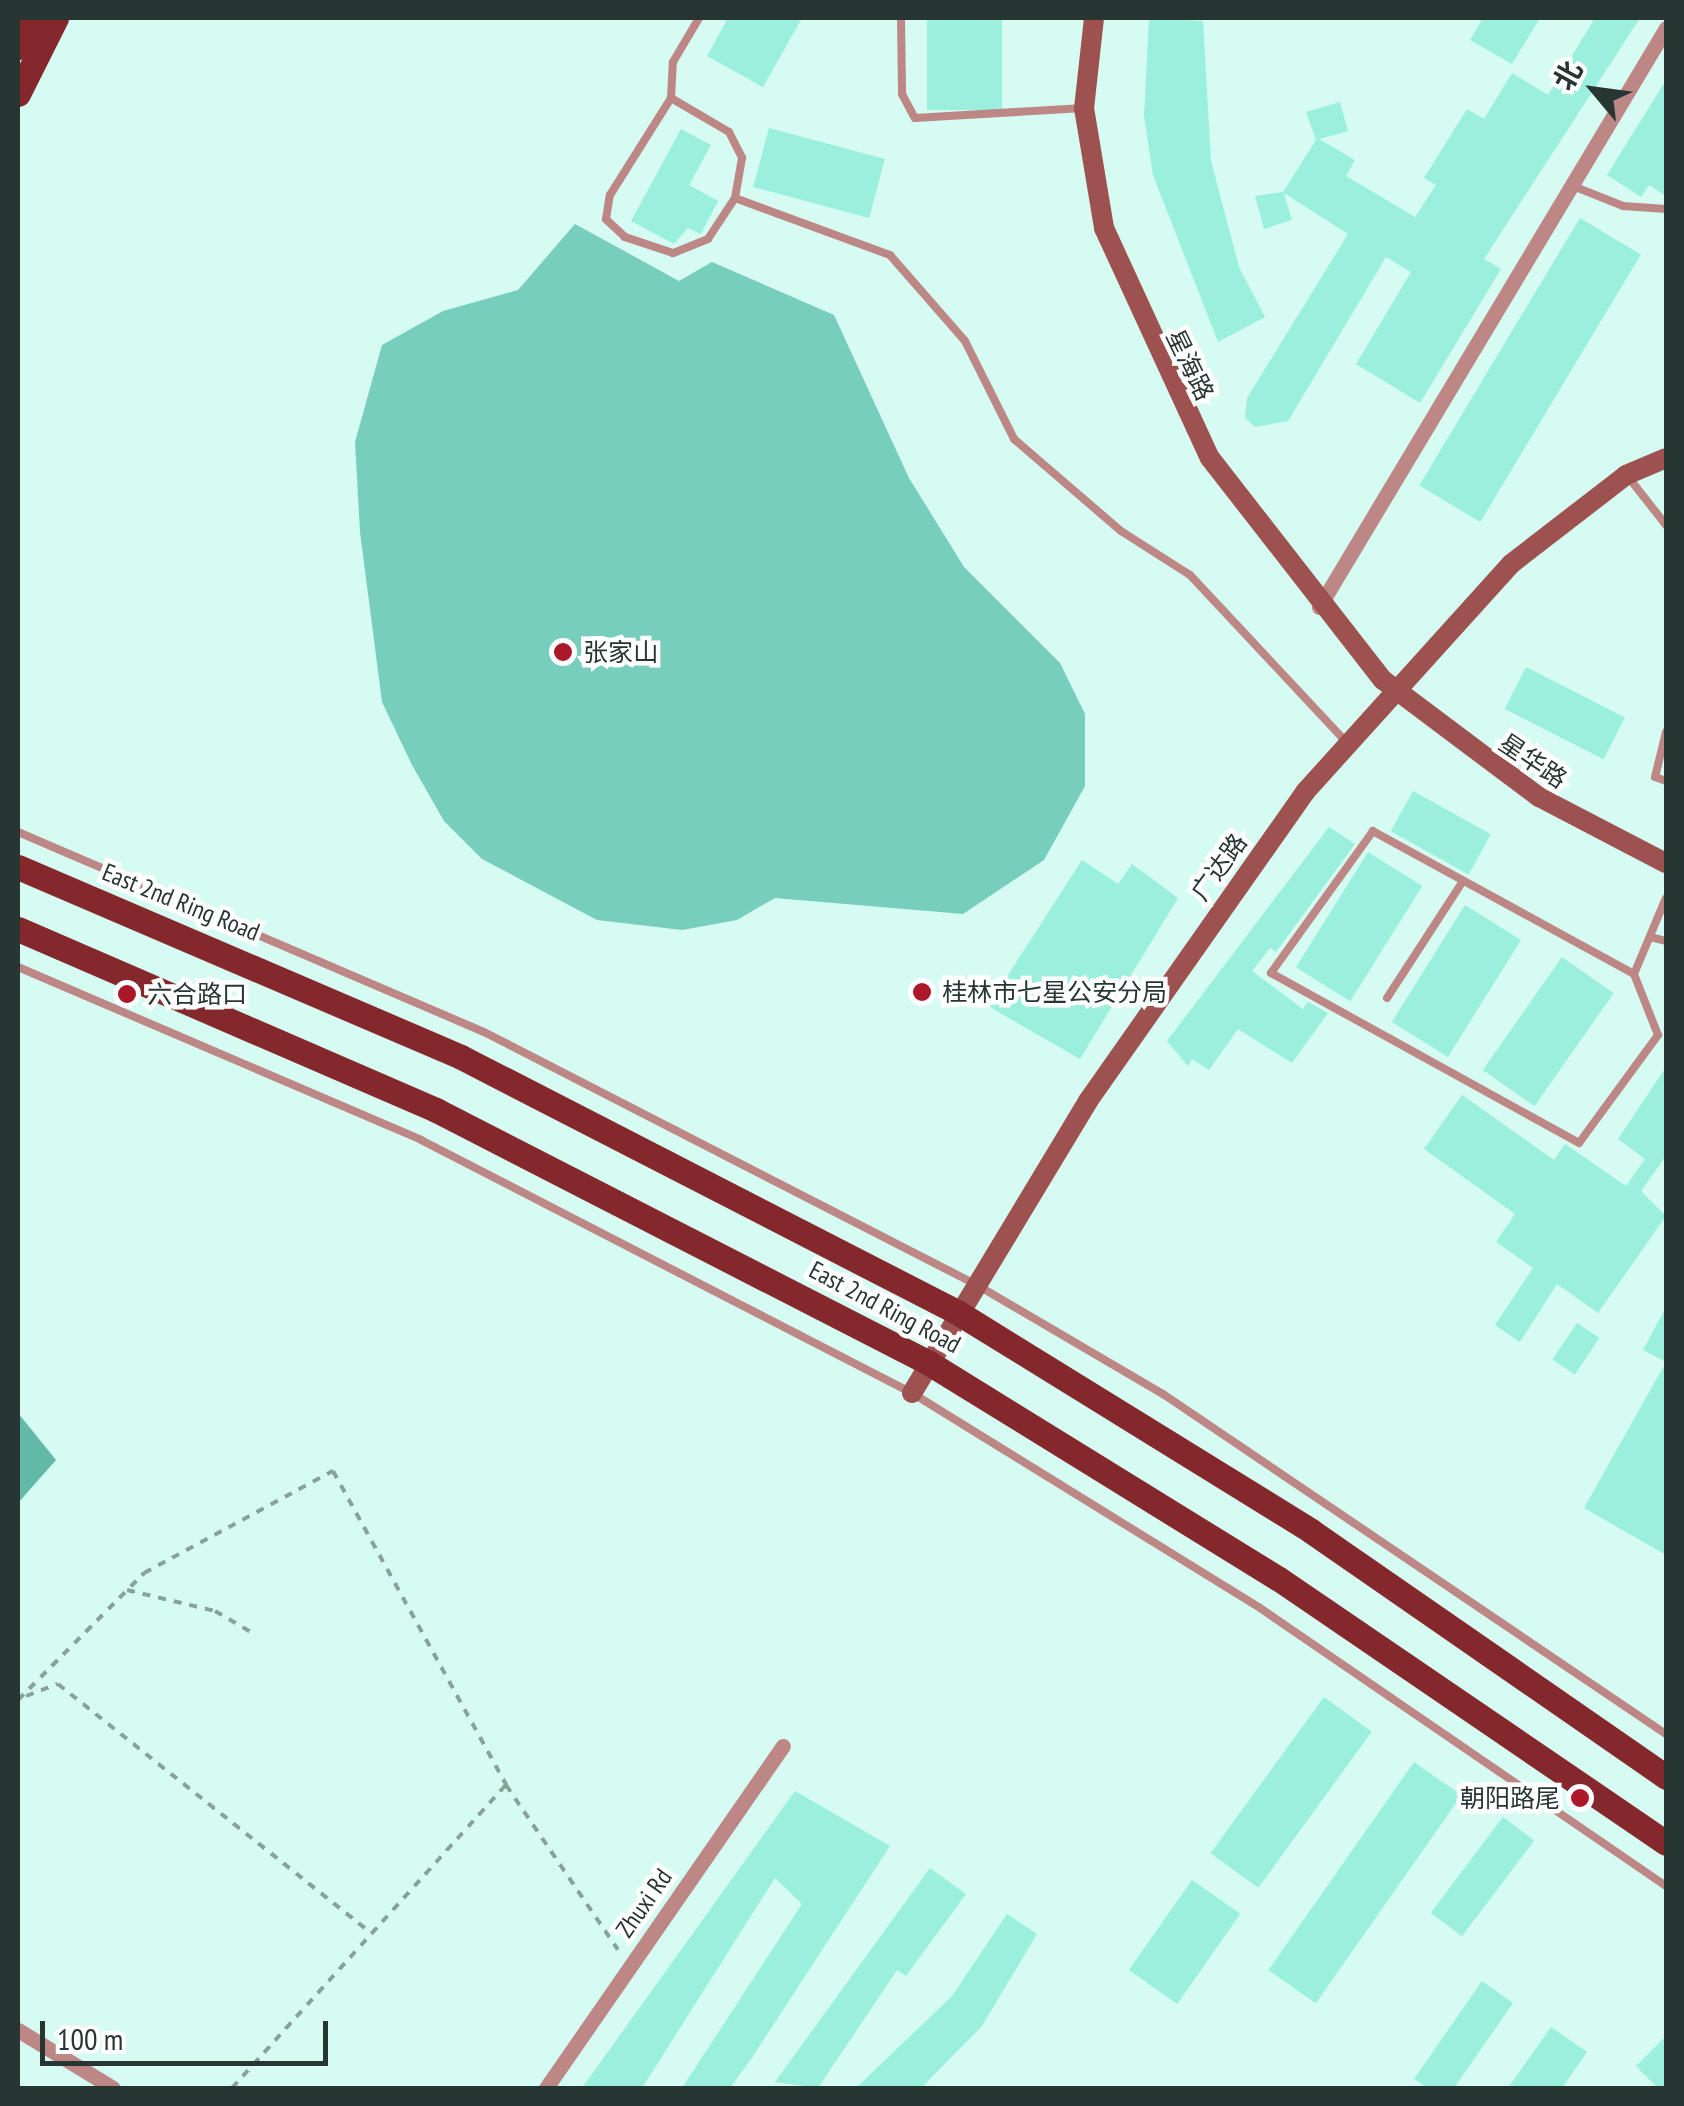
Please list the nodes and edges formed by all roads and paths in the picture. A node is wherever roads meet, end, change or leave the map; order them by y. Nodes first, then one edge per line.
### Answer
1 (33, 18) edge
2 (56, 18) edge
3 (699, 18) edge
4 (900, 18) edge
5 (1094, 18) edge
6 (1666, 28) edge
7 (18, 47) edge
8 (18, 94) edge
9 (671, 98) junction
10 (1084, 108) junction
11 (1573, 186) junction
12 (735, 198) junction
13 (1666, 208) edge
14 (1666, 458) edge
15 (1626, 475) junction
16 (1666, 525) edge
17 (1320, 607) junction
18 (1389, 685) junction
19 (1666, 732) edge
20 (1348, 743) junction
21 (1666, 782) edge
22 (18, 832) edge
23 (1666, 863) edge
24 (18, 868) edge
25 (1463, 881) junction
26 (1666, 898) edge
27 (18, 929) edge
28 (1650, 936) junction
29 (1666, 941) edge
30 (18, 968) edge
31 (1634, 974) junction
32 (1387, 998) dead end
33 (1666, 1024) edge
34 (1658, 1036) junction
35 (976, 1285) junction
36 (956, 1312) junction
37 (929, 1363) junction
38 (912, 1393) junction
39 (127, 1590) junction
40 (250, 1632) dead end
41 (19, 1699) edge
42 (1666, 1734) edge
43 (783, 1746) dead end
44 (1666, 1777) edge
45 (506, 1785) junction
46 (1666, 1844) edge
47 (1666, 1886) edge
48 (367, 1930) junction
49 (618, 1950) dead end
50 (18, 2030) edge
51 (112, 2088) edge
52 (232, 2088) edge
53 (546, 2088) edge

1 - 7 main road
2 - 8 main road
3 - 9 lane
4 - 10 lane
5 - 10 street, 星海路
6 - 11 street
9 - 12 lane
9 - 12 lane
10 - 17 street, 星海路
11 - 13 lane
11 - 17 street
12 - 20 lane
14 - 15 street, 广达路
15 - 16 lane
15 - 18 street, 广达路
17 - 18 street, 星海路
18 - 20 street, 广达路
18 - 23 street, 星华路
19 - 21 lane
20 - 35 street, 广达路
22 - 35 lane
24 - 36 main road, East 2nd Ring Road
25 - 31 lane
25 - 32 lane
25 - 34 lane
26 - 28 lane
27 - 37 main road, East 2nd Ring Road
28 - 29 lane
28 - 31 lane
30 - 38 lane
31 - 34 lane
33 - 34 lane
35 - 36 street, 广达路
35 - 42 lane
36 - 37 street, 广达路
36 - 44 main road, East 2nd Ring Road
37 - 38 street, 广达路
37 - 46 main road, East 2nd Ring Road
38 - 47 lane
39 - 40 path
39 - 41 path
39 - 45 path
41 - 48 path
43 - 53 street, Zhuxi Rd
45 - 48 path
45 - 49 path
48 - 52 path
50 - 51 street

